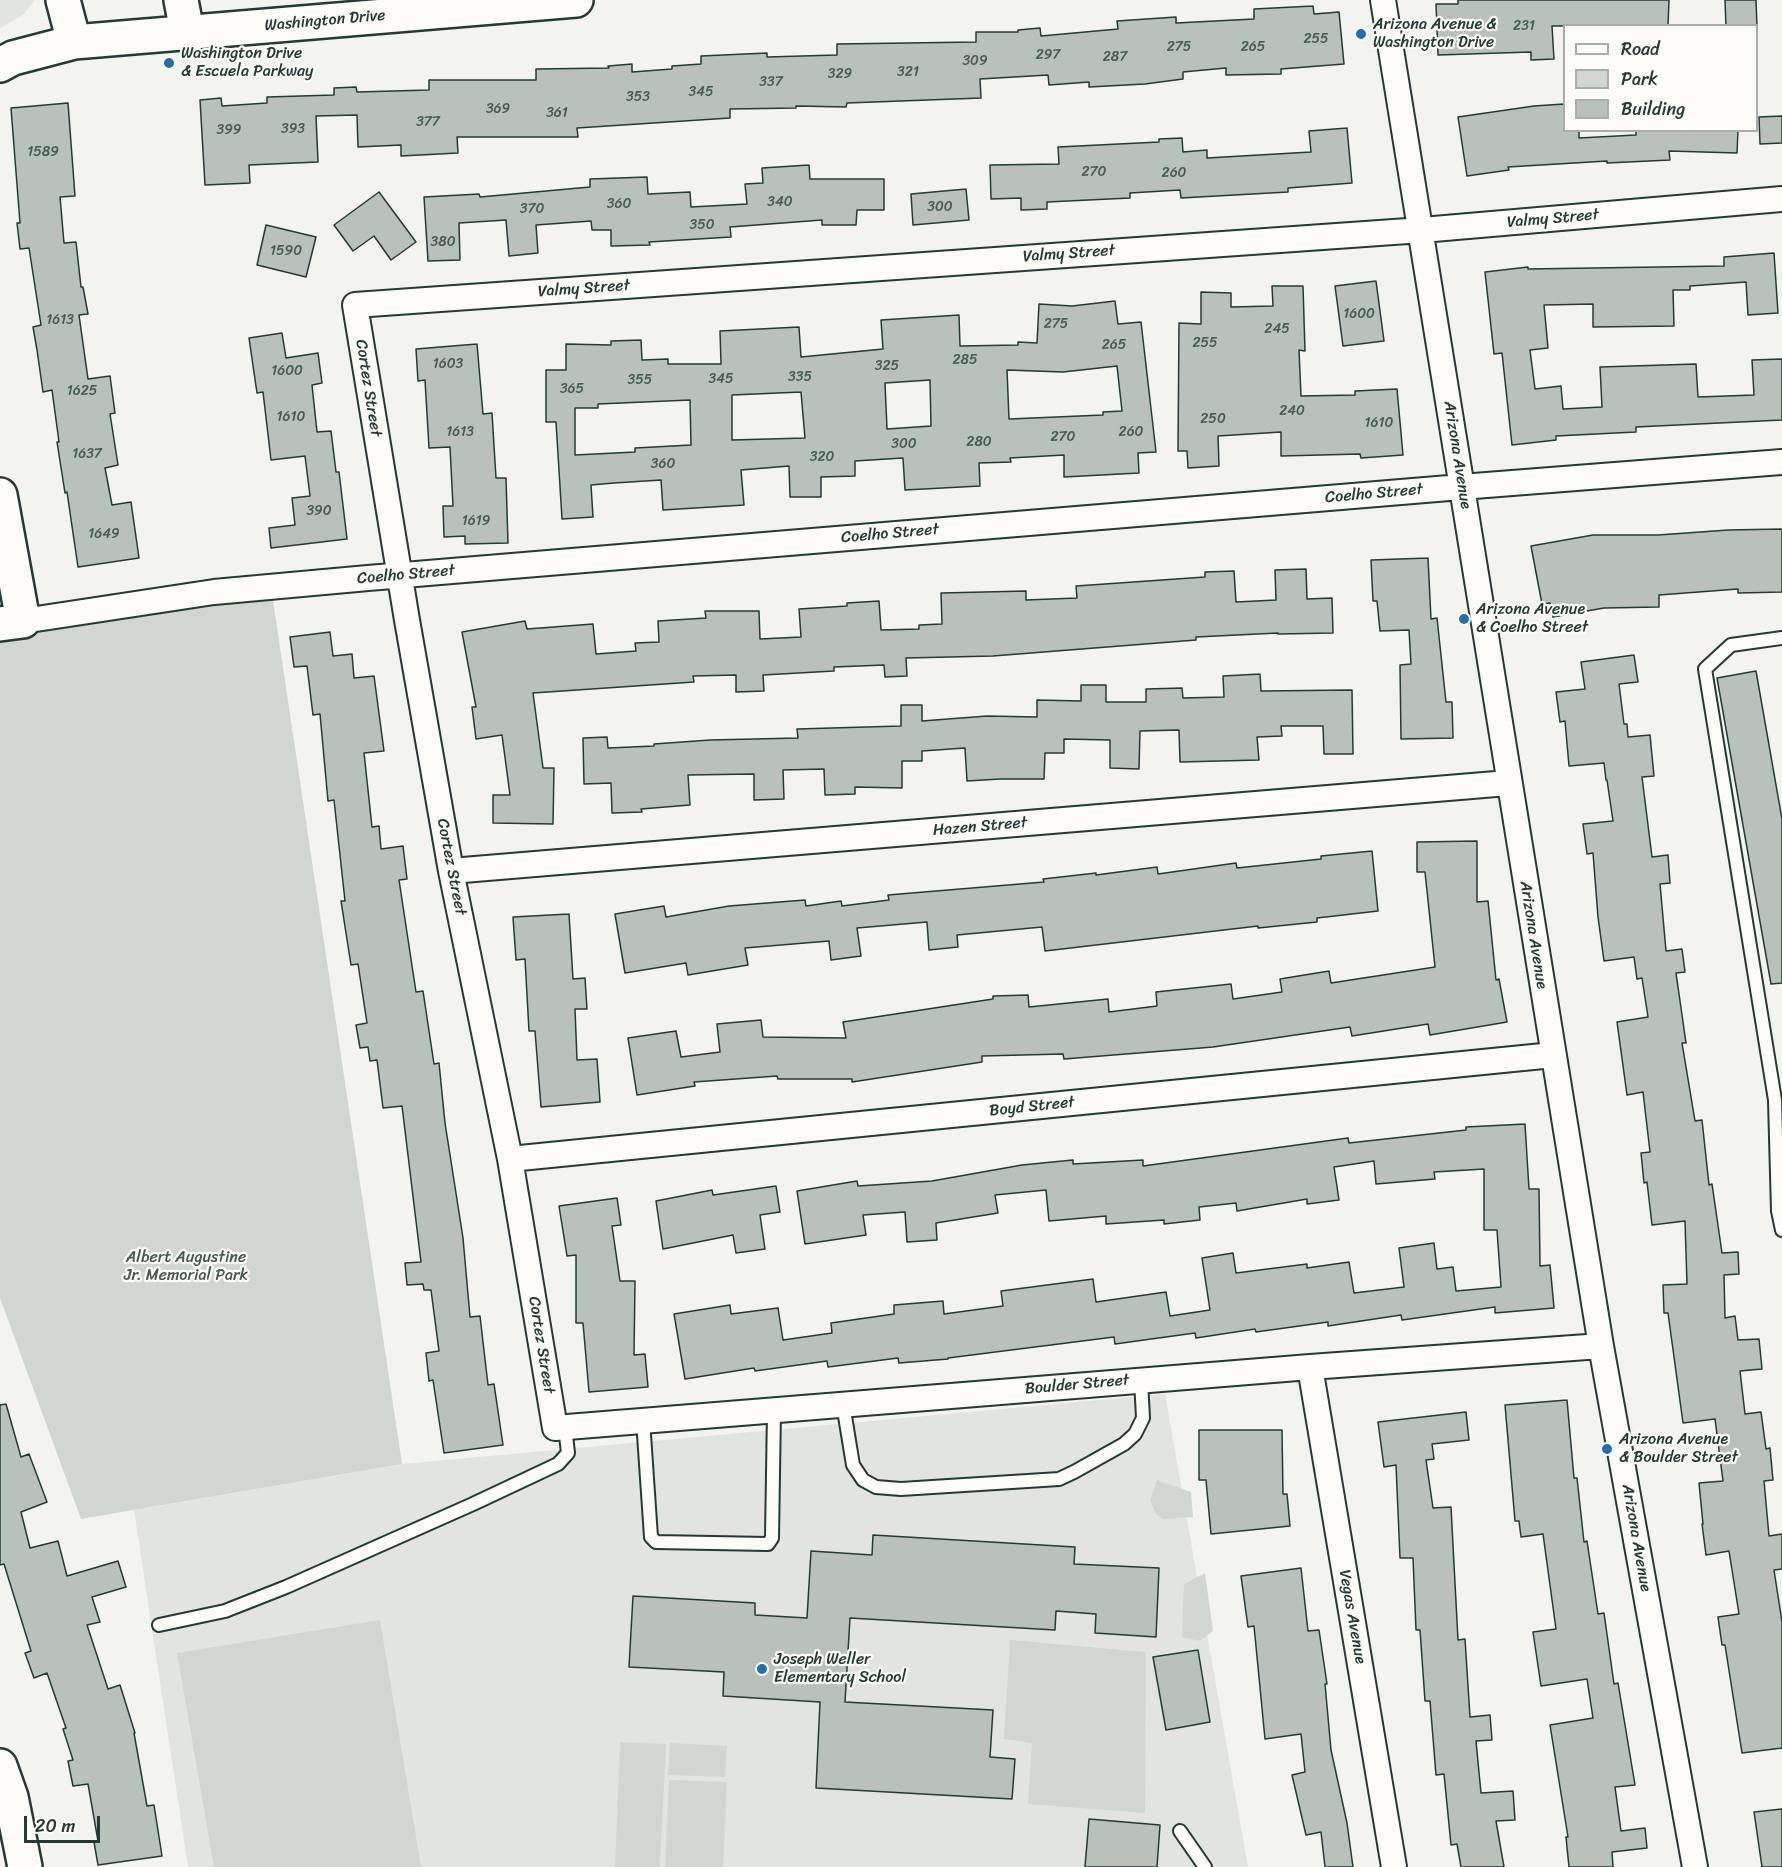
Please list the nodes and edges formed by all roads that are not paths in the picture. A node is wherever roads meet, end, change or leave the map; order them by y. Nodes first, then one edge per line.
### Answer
1 (63, 0) edge
2 (182, 0) edge
3 (576, 0) edge
4 (1383, 0) edge
5 (187, 32) junction
6 (74, 42) junction
7 (0, 65) edge
8 (1782, 199) edge
9 (1422, 230) junction
10 (355, 305) joint
11 (1782, 462) edge
12 (1461, 486) junction
13 (0, 495) edge
14 (399, 575) junction
15 (11, 622) edge
16 (1782, 638) edge
17 (1508, 783) junction
18 (452, 871) junction
19 (1553, 1055) junction
20 (510, 1159) junction
21 (1782, 1230) edge
22 (1601, 1346) junction
23 (1310, 1367) junction
24 (1141, 1380) junction
25 (843, 1404) junction
26 (774, 1410) junction
27 (643, 1420) junction
28 (560, 1427) junction
29 (159, 1626) dead end
30 (0, 1766) edge
31 (1180, 1831) dead end
32 (25, 1867) edge
33 (1204, 1867) edge
34 (1394, 1867) edge
35 (1695, 1867) edge

1 - 6 street
2 - 5 street
3 - 5 street, Washington Drive
4 - 9 street, Arizona Avenue
5 - 6 street, Washington Drive
6 - 7 street, Washington Drive
8 - 9 street, Valmy Street
9 - 10 street, Valmy Street
9 - 12 street, Arizona Avenue
10 - 14 street, Cortez Street
11 - 12 street, Coelho Street
12 - 14 street, Coelho Street
12 - 17 street, Arizona Avenue
13 - 15 street
14 - 15 street, Coelho Street
14 - 18 street, Cortez Street
16 - 21 lane
17 - 18 street, Hazen Street
17 - 19 street, Arizona Avenue
18 - 20 street, Cortez Street
19 - 20 street, Boyd Street
19 - 22 street, Arizona Avenue
20 - 28 street, Cortez Street
22 - 23 street, Boulder Street
22 - 35 street, Arizona Avenue
23 - 24 street, Boulder Street
23 - 34 street, Vegas Avenue
24 - 25 street, Boulder Street
24 - 25 lane
25 - 26 street, Boulder Street
26 - 27 street, Boulder Street
26 - 27 lane
27 - 28 street, Boulder Street
28 - 29 lane
30 - 32 street
31 - 33 lane

